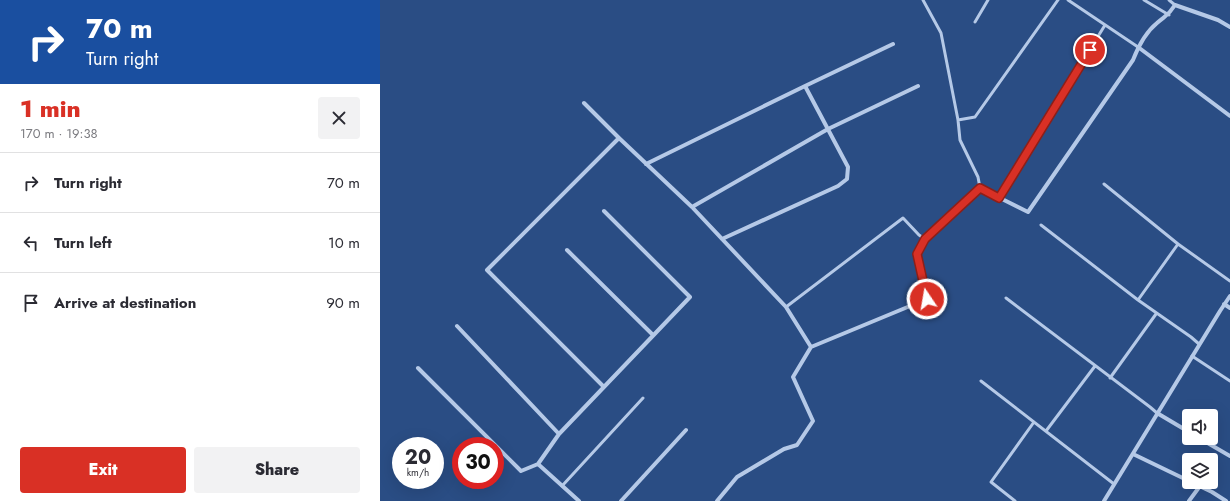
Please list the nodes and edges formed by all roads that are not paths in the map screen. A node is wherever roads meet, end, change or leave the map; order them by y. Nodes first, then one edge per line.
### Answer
1 (923, 0) edge
2 (988, 0) edge
3 (1058, 0) edge
4 (1068, 0) edge
5 (1144, 0) edge
6 (1169, 0) edge
7 (1175, 5) junction
8 (1169, 15) junction
9 (975, 22) dead end
10 (1105, 25) junction
11 (1230, 27) edge
12 (893, 44) dead end
13 (1138, 46) junction
14 (805, 86) junction
15 (918, 86) dead end
16 (584, 103) dead end
17 (1230, 116) edge
18 (958, 120) junction
19 (828, 129) junction
20 (619, 138) junction
21 (646, 164) junction
22 (1104, 184) dead end
23 (980, 188) junction
24 (999, 198) junction
25 (692, 207) junction
26 (604, 211) dead end
27 (1041, 225) dead end
28 (722, 239) junction
29 (925, 239) junction
30 (1178, 244) junction
31 (567, 250) dead end
32 (1230, 280) edge
33 (1230, 296) edge
34 (1006, 298) dead end
35 (1138, 300) junction
36 (1224, 304) junction
37 (786, 307) junction
38 (1230, 308) edge
39 (1156, 314) junction
40 (457, 326) dead end
41 (653, 335) junction
42 (1199, 344) junction
43 (811, 347) junction
44 (1192, 356) junction
45 (1095, 366) junction
46 (418, 368) dead end
47 (1110, 378) junction
48 (980, 381) dead end
49 (1230, 381) edge
50 (604, 387) junction
51 (643, 398) dead end
52 (1157, 414) junction
53 (1034, 422) junction
54 (1182, 428) edge
55 (686, 430) dead end
56 (1046, 431) junction
57 (559, 434) junction
58 (1211, 445) edge
59 (1133, 454) junction
60 (1230, 456) edge
61 (538, 464) junction
62 (1182, 478) edge
63 (1114, 484) junction
64 (562, 486) junction
65 (1198, 489) edge
66 (1205, 489) edge
67 (579, 501) edge
68 (621, 501) edge
69 (717, 501) edge
70 (1015, 501) edge
71 (1104, 501) edge
72 (1189, 501) edge
73 (1226, 501) edge

1 - 18 lane
2 - 9 lane
3 - 18 lane
4 - 10 lane
5 - 8 lane
6 - 7 lane
7 - 8 street
7 - 11 street
8 - 13 street
10 - 13 lane
10 - 24 lane
12 - 14 street
13 - 17 street
13 - 24 street
14 - 19 street
14 - 21 street
15 - 19 street
16 - 20 street
18 - 23 lane
19 - 25 street
19 - 28 street
20 - 21 street
20 - 50 street
21 - 25 street
22 - 30 lane
23 - 24 street
23 - 29 street
25 - 28 street
26 - 41 street
27 - 35 lane
28 - 37 street
29 - 37 lane
29 - 43 street
30 - 32 lane
30 - 35 lane
31 - 41 street
33 - 36 street
34 - 45 lane
35 - 39 lane
36 - 38 street
36 - 42 street
37 - 43 street
39 - 42 lane
39 - 47 lane
40 - 57 street
41 - 50 street
42 - 44 street
43 - 69 street
44 - 49 lane
44 - 52 street
45 - 47 lane
45 - 56 lane
46 - 61 street
47 - 52 lane
48 - 53 lane
50 - 57 street
51 - 64 lane
52 - 54 street
52 - 59 street
53 - 56 lane
53 - 70 lane
55 - 68 street
56 - 63 lane
57 - 61 street
58 - 60 street
59 - 62 street
59 - 63 street
61 - 64 street
63 - 71 street
64 - 67 street
65 - 72 street
66 - 73 street

